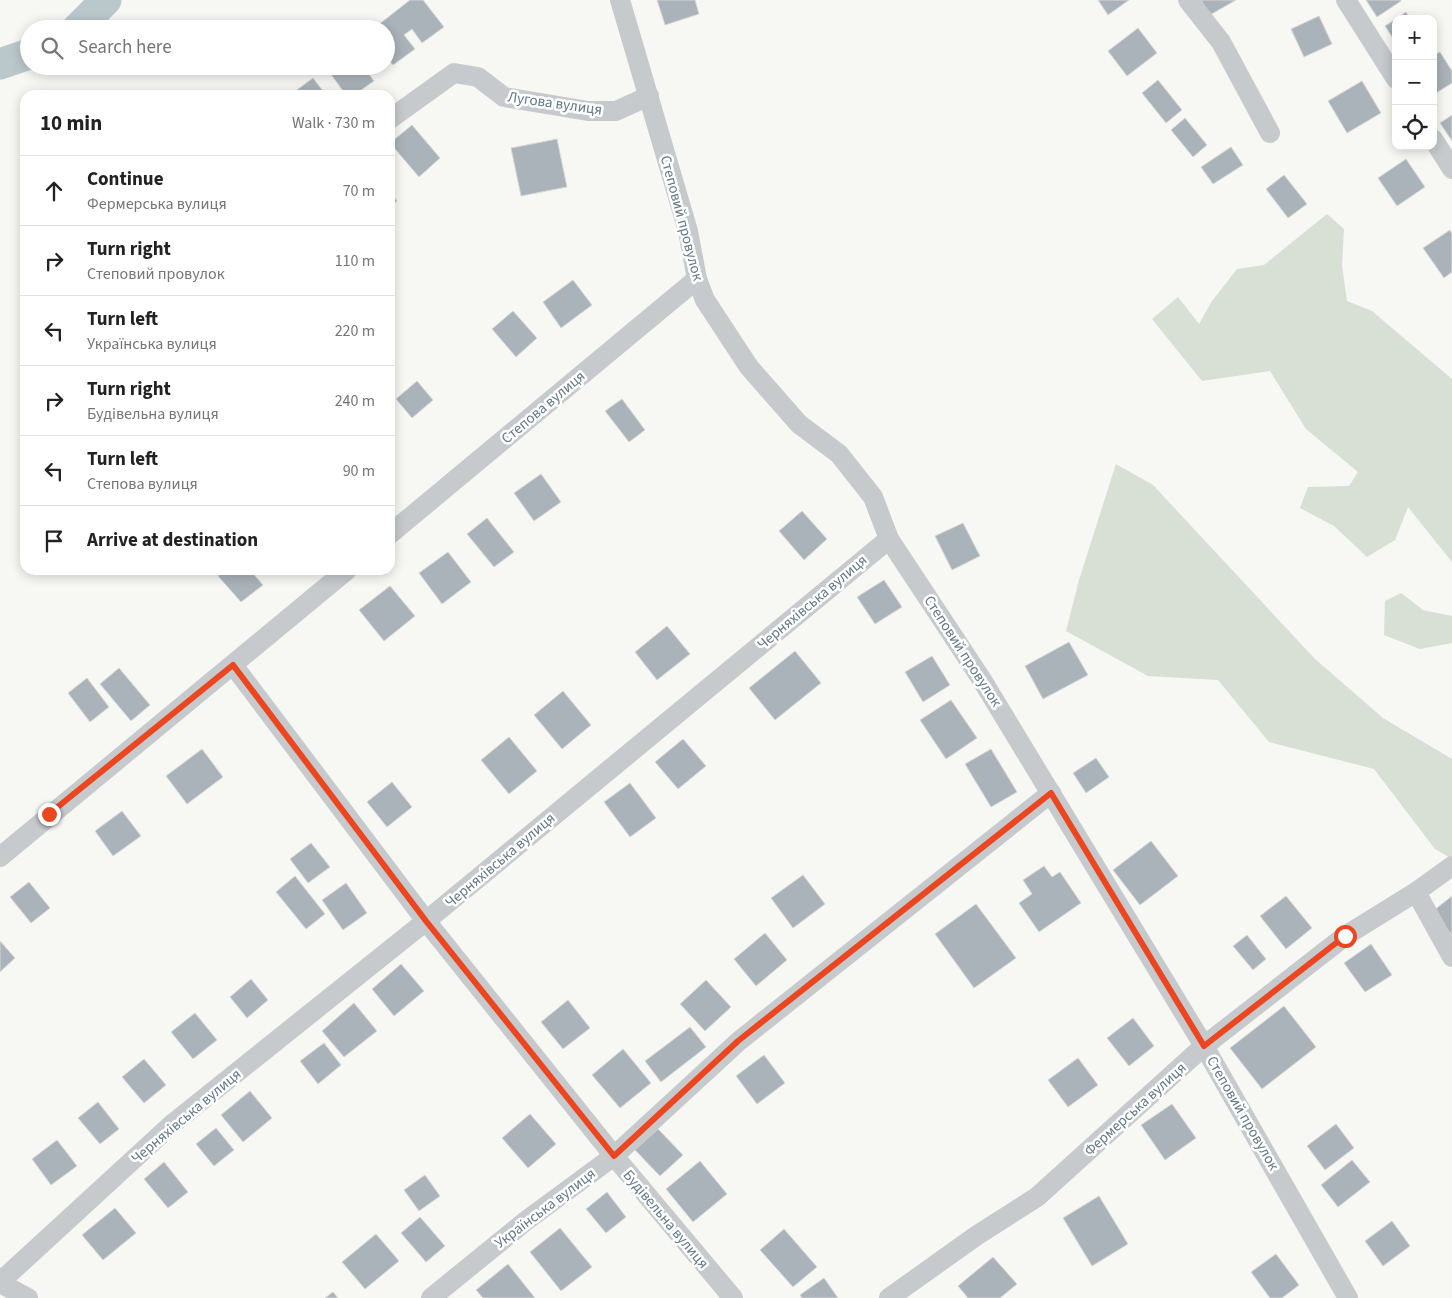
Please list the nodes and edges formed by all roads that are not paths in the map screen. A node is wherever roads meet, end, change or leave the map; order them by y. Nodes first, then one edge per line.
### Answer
1 (620, 0) edge
2 (1188, 0) edge
3 (1346, 0) edge
4 (1392, 74) edge
5 (649, 96) junction
6 (395, 116) edge
7 (1270, 133) dead end
8 (1437, 145) edge
9 (1452, 169) edge
10 (697, 279) junction
11 (395, 530) edge
12 (889, 539) junction
13 (341, 575) edge
14 (233, 665) junction
15 (1051, 793) junction
16 (0, 856) edge
17 (1452, 866) edge
18 (1416, 892) junction
19 (426, 921) junction
20 (1452, 957) edge
21 (1204, 1046) junction
22 (614, 1156) junction
23 (0, 1282) edge
24 (28, 1298) edge
25 (431, 1298) edge
26 (732, 1298) edge
27 (889, 1298) edge
28 (1348, 1298) edge

1 - 5 street, Степовий провулок
2 - 7 street
3 - 4 street
5 - 6 street, Лугова вулиця
5 - 10 street, Степовий провулок
8 - 9 street
10 - 11 street, Степова вулиця
10 - 12 street, Степовий провулок
12 - 15 street, Степовий провулок
12 - 19 street, Черняхівська вулиця
13 - 14 street
14 - 16 street
14 - 19 street, Будівельна вулиця
15 - 21 street, Степовий провулок
15 - 22 street, Українська вулиця
17 - 18 street, Фермерська вулиця
18 - 20 street
18 - 21 street, Фермерська вулиця
19 - 22 street, Будівельна вулиця
19 - 23 street, Черняхівська вулиця
21 - 27 street, Фермерська вулиця
21 - 28 street, Степовий провулок
22 - 25 street, Українська вулиця
22 - 26 street, Будівельна вулиця
23 - 24 street

